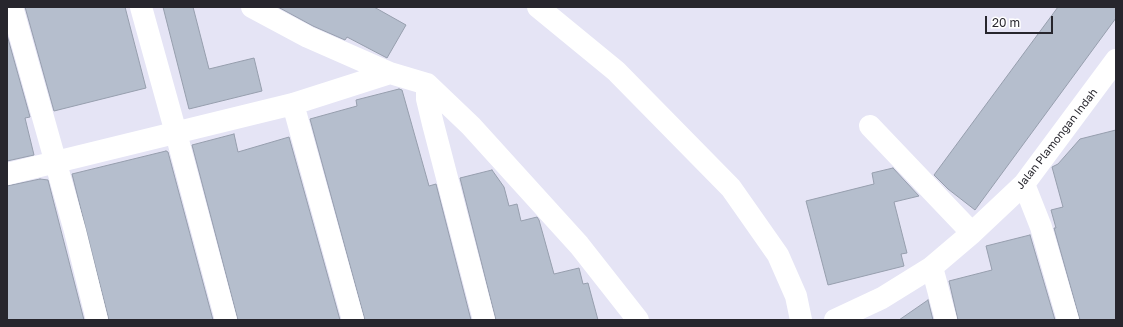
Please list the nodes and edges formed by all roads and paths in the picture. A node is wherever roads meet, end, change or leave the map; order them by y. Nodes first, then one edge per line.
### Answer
1 (12, 7) edge
2 (141, 7) edge
3 (252, 7) edge
4 (538, 7) edge
5 (1113, 71) edge
6 (390, 73) junction
7 (427, 84) junction
8 (293, 104) junction
9 (870, 126) dead end
10 (176, 133) junction
11 (55, 163) junction
12 (7, 174) edge
13 (1024, 184) junction
14 (972, 233) junction
15 (932, 267) junction
16 (97, 320) edge
17 (226, 320) edge
18 (353, 320) edge
19 (484, 320) edge
20 (638, 320) edge
21 (802, 320) edge
22 (835, 320) edge
23 (946, 320) edge
24 (1068, 320) edge

1 - 11 street
2 - 10 street
3 - 6 street
4 - 21 street
5 - 13 street, Jalan Plamongan Indah
6 - 7 street
6 - 8 street
7 - 19 street
7 - 20 street
8 - 10 street
8 - 18 street
9 - 14 street
10 - 11 street
10 - 17 street
11 - 12 street
11 - 16 street
13 - 14 street, Jalan Plamongan Indah
13 - 24 street
14 - 15 street, Jalan Plamongan Indah
15 - 22 street, Jalan Plamongan Indah
15 - 23 street

